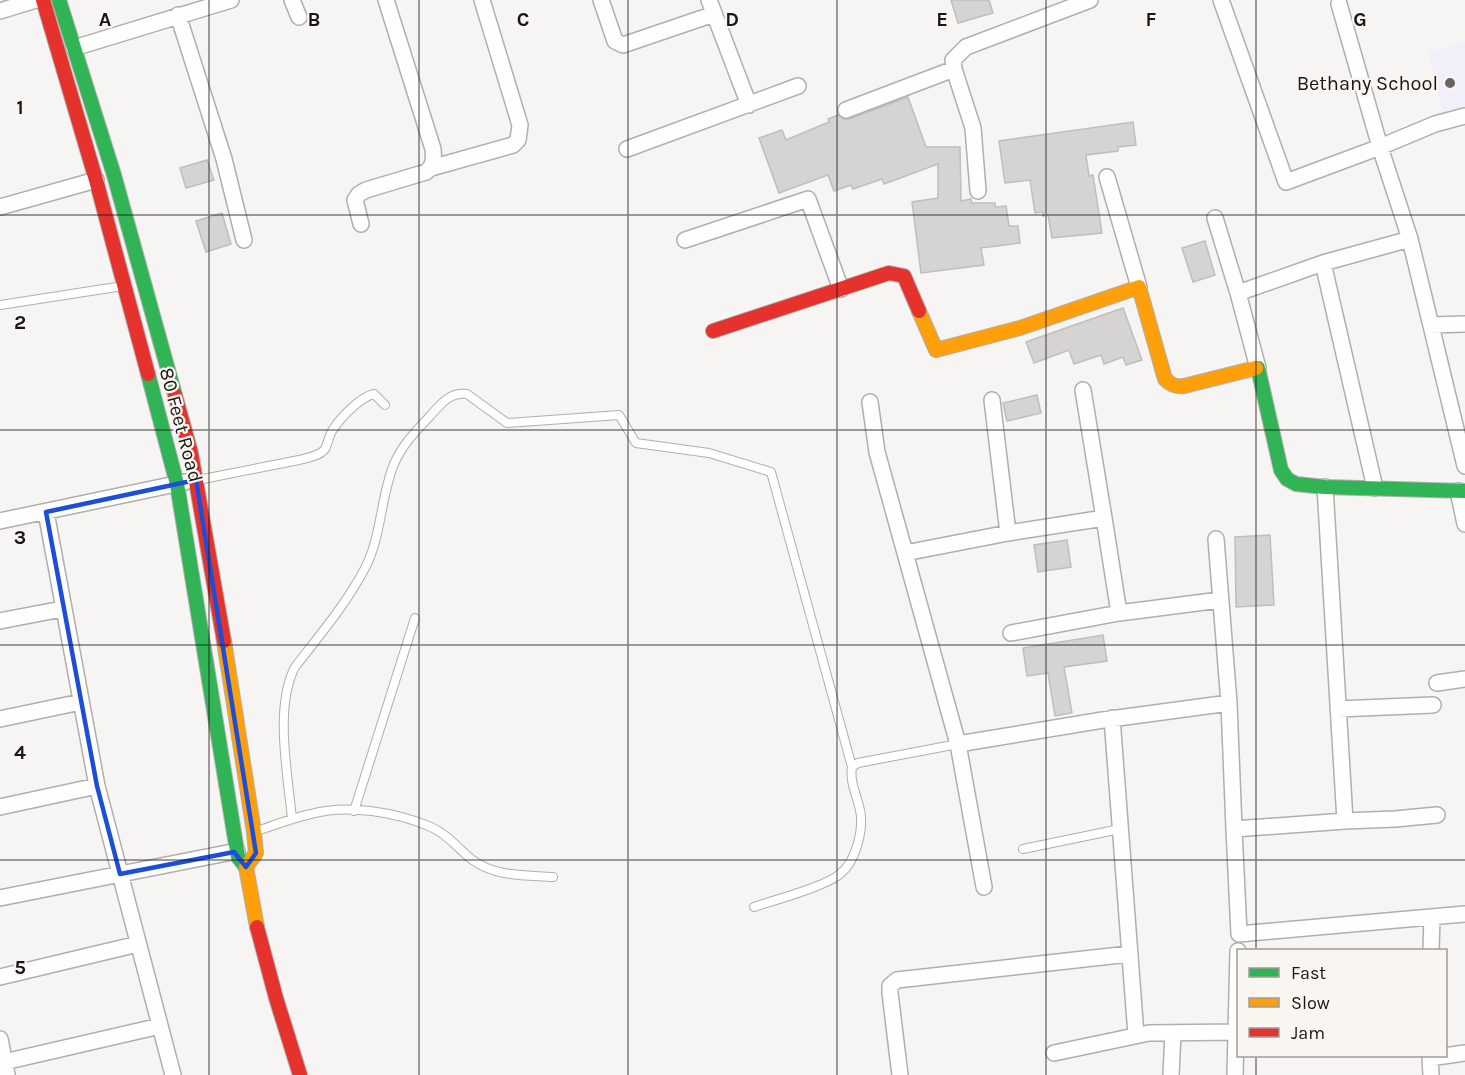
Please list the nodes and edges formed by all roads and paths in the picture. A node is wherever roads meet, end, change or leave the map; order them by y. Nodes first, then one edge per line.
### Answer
1 (36, 0) edge
2 (43, 0) edge
3 (59, 0) edge
4 (231, 0) edge
5 (292, 0) edge
6 (386, 0) edge
7 (482, 0) edge
8 (601, 0) edge
9 (1088, 0) edge
10 (1221, 0) edge
11 (1339, 4) dead end
12 (712, 7) edge
13 (0, 12) edge
14 (178, 15) junction
15 (299, 17) dead end
16 (74, 48) junction
17 (954, 69) junction
18 (798, 86) dead end
19 (749, 105) junction
20 (846, 110) dead end
21 (1465, 116) edge
22 (1380, 147) junction
23 (627, 149) dead end
24 (431, 168) junction
25 (1107, 177) dead end
26 (96, 180) junction
27 (978, 190) dead end
28 (0, 207) edge
29 (1215, 218) dead end
30 (361, 224) dead end
31 (1410, 239) junction
32 (244, 240) dead end
33 (685, 240) dead end
34 (1323, 263) junction
35 (124, 286) junction
36 (1139, 287) junction
37 (840, 289) junction
38 (1238, 292) junction
39 (0, 305) edge
40 (1465, 324) edge
41 (1431, 325) junction
42 (713, 331) dead end
43 (1258, 368) junction
44 (1083, 390) dead end
45 (992, 400) dead end
46 (870, 402) dead end
47 (1458, 404) edge
48 (385, 405) dead end
49 (1465, 466) edge
50 (196, 480) junction
51 (177, 484) junction
52 (1325, 487) junction
53 (1375, 488) junction
54 (1461, 491) edge
55 (46, 512) junction
56 (1104, 518) junction
57 (0, 521) edge
58 (1465, 524) edge
59 (1008, 532) junction
60 (1216, 539) dead end
61 (905, 553) junction
62 (1220, 600) junction
63 (62, 609) junction
64 (1119, 613) junction
65 (415, 618) dead end
66 (0, 621) edge
67 (1011, 633) dead end
68 (1465, 679) edge
69 (1437, 683) dead end
70 (81, 702) junction
71 (1229, 703) junction
72 (1433, 705) dead end
73 (1338, 709) junction
74 (1112, 718) junction
75 (0, 719) edge
76 (958, 744) junction
77 (852, 767) junction
78 (97, 786) junction
79 (0, 807) edge
80 (354, 811) junction
81 (1437, 815) dead end
82 (292, 819) junction
83 (1345, 821) junction
84 (1120, 829) junction
85 (1234, 829) junction
86 (254, 832) junction
87 (1023, 849) dead end
88 (237, 851) junction
89 (246, 867) junction
90 (120, 874) junction
91 (554, 877) dead end
92 (984, 886) dead end
93 (0, 898) edge
94 (754, 907) dead end
95 (1465, 914) edge
96 (1432, 918) junction
97 (1239, 934) junction
98 (138, 944) junction
99 (1239, 949) edge
100 (1431, 949) edge
101 (1129, 954) junction
102 (0, 977) edge
103 (160, 1026) junction
104 (1237, 1032) edge
105 (1173, 1033) junction
106 (1136, 1035) junction
107 (0, 1039) edge
108 (1054, 1053) dead end
109 (1465, 1053) edge
110 (1447, 1055) edge
111 (1430, 1057) edge
112 (4, 1067) edge
113 (173, 1075) edge
114 (300, 1075) edge
115 (900, 1075) edge
116 (1171, 1075) edge
117 (1235, 1075) edge
118 (1431, 1075) edge

1 - 13 street
2 - 26 street, 80 Feet Road
3 - 16 street
4 - 14 street
5 - 15 street
6 - 24 street
7 - 24 street
8 - 12 street
9 - 17 street
10 - 22 street
11 - 22 street
12 - 19 street
14 - 16 street
14 - 32 street
16 - 50 street
17 - 20 street
17 - 27 street
18 - 19 street
19 - 23 street
21 - 22 street
22 - 31 street
24 - 30 street
25 - 36 street
26 - 28 street
26 - 35 street, 80 Feet Road
29 - 38 street
31 - 34 street
31 - 41 street
33 - 37 street
34 - 38 street
34 - 53 street
35 - 39 lane
35 - 51 street, 80 Feet Road
36 - 37 street
36 - 43 street
37 - 42 street
38 - 43 street
40 - 41 street
41 - 47 street
43 - 52 street
44 - 56 street
45 - 59 street
46 - 61 street
47 - 49 street
48 - 50 lane
50 - 51 street
50 - 86 street
51 - 55 street
51 - 88 street, 80 Feet Road
52 - 53 street
52 - 73 street
53 - 54 street
54 - 58 street
55 - 57 street
55 - 63 street
56 - 59 street
56 - 64 street
59 - 61 street
60 - 62 street
61 - 76 street
62 - 64 street
62 - 71 street
63 - 66 street
63 - 70 street
64 - 67 street
65 - 80 lane
68 - 69 street
70 - 75 street
70 - 78 street
71 - 74 street
71 - 85 street
72 - 73 street
73 - 83 street
74 - 76 street
74 - 84 street
76 - 77 lane
76 - 92 street
77 - 82 lane
77 - 94 lane
78 - 79 street
78 - 90 street
80 - 82 lane
80 - 91 lane
81 - 83 street
82 - 86 lane
83 - 85 street
84 - 87 lane
84 - 101 street
85 - 97 street
86 - 89 street
88 - 89 street, 80 Feet Road
88 - 90 street
89 - 114 street
90 - 93 street
90 - 98 street
95 - 96 street
96 - 97 street
96 - 100 street
97 - 99 street
98 - 102 street
98 - 103 street
101 - 106 street
101 - 115 street
103 - 112 street
103 - 113 street
104 - 105 street
104 - 117 street
105 - 106 street
105 - 116 street
106 - 108 street
107 - 112 street
109 - 110 street
111 - 118 street

